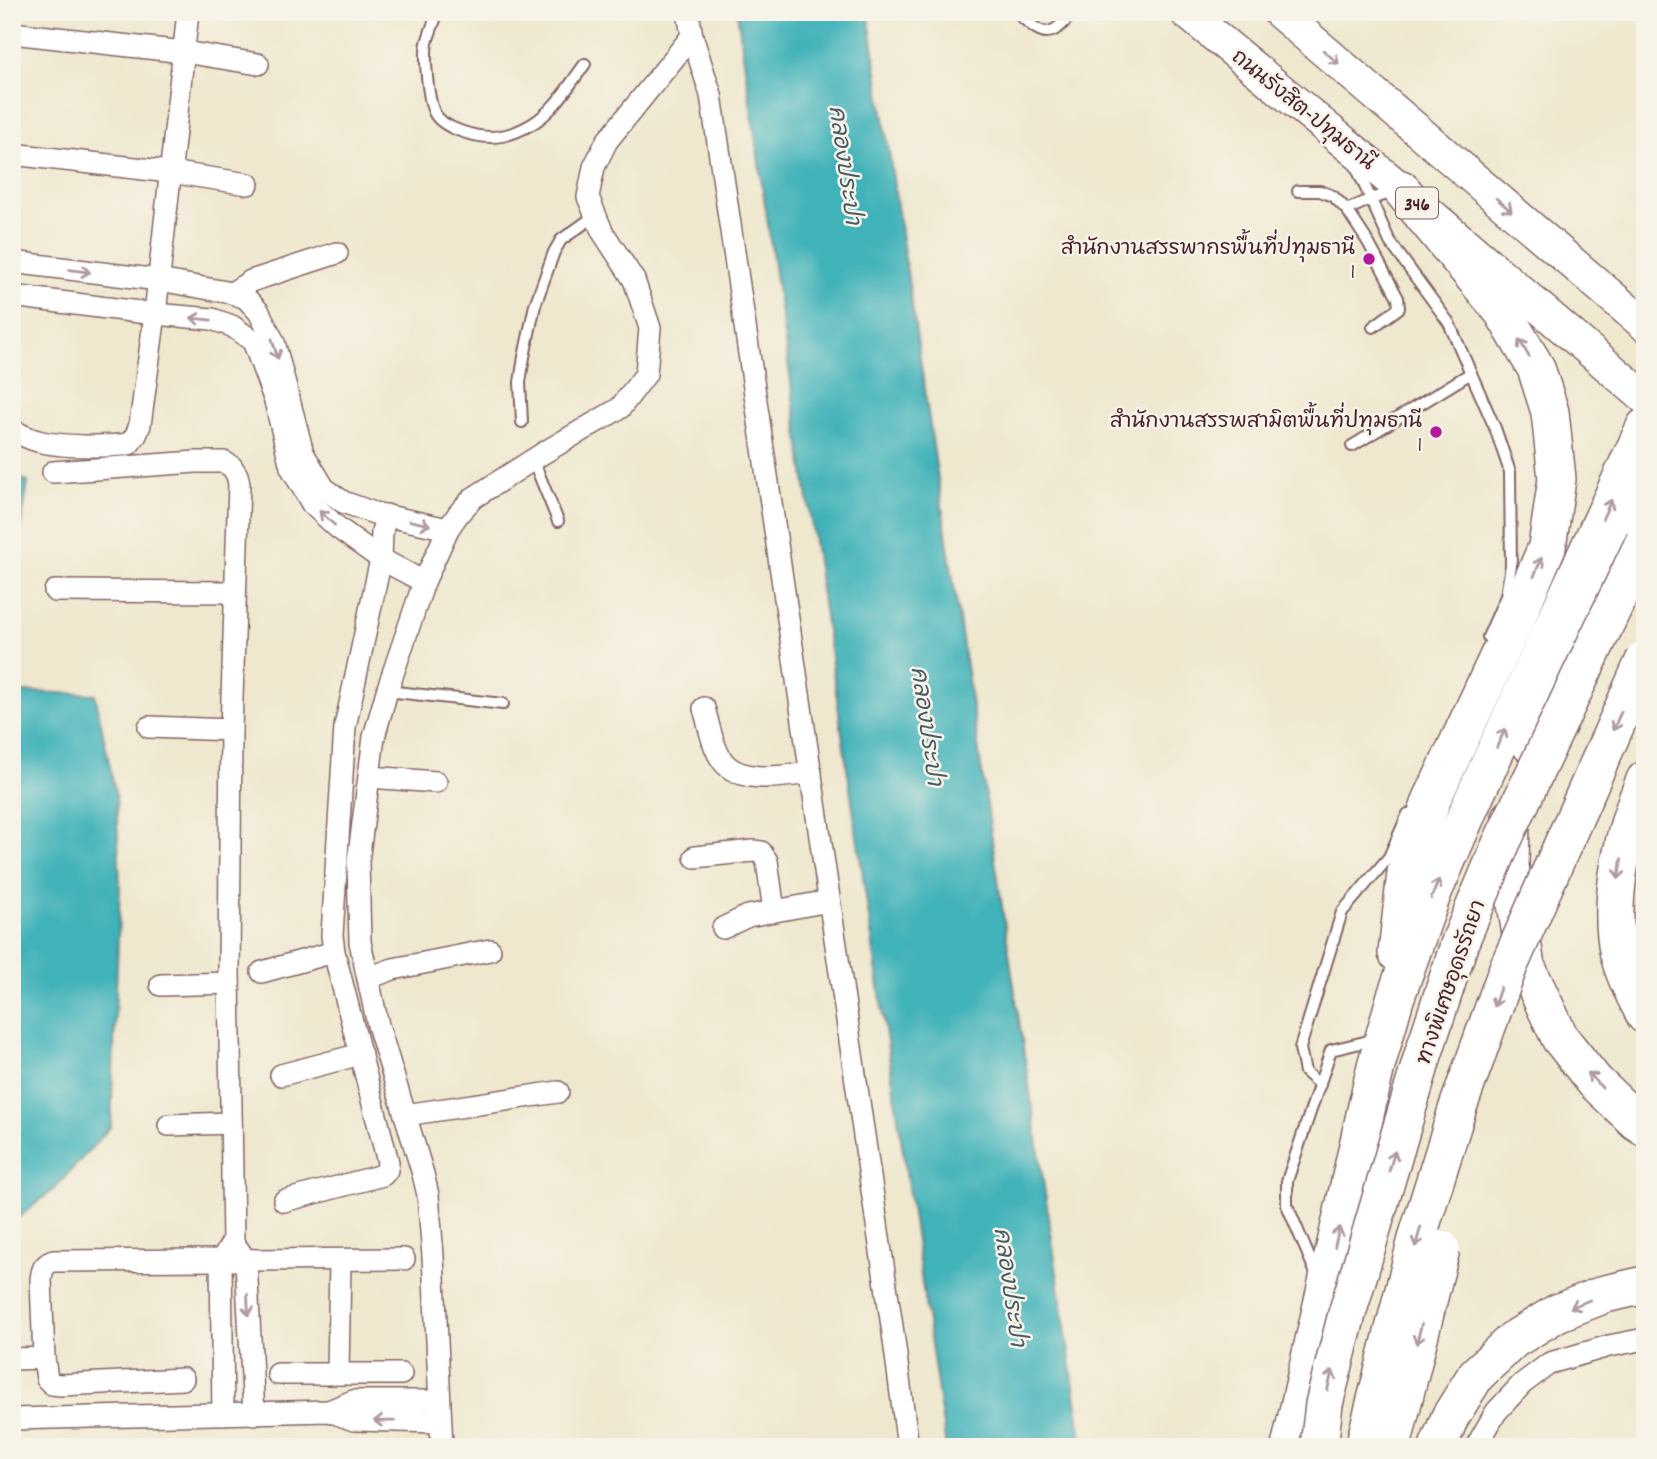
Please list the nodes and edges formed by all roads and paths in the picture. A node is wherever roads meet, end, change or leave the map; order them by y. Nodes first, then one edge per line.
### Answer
1 (188, 12) edge
2 (438, 12) edge
3 (688, 12) edge
4 (1016, 12) edge
5 (1073, 12) edge
6 (1186, 12) edge
7 (1285, 14) edge
8 (12, 33) edge
9 (692, 36) junction
10 (184, 52) junction
11 (258, 64) dead end
12 (585, 64) dead end
13 (12, 154) edge
14 (170, 172) junction
15 (248, 184) dead end
16 (1298, 191) dead end
17 (1386, 194) junction
18 (1347, 210) junction
19 (596, 215) junction
20 (337, 253) dead end
21 (12, 262) edge
22 (159, 280) junction
23 (232, 293) junction
24 (12, 296) edge
25 (155, 314) junction
26 (1645, 325) edge
27 (1373, 327) dead end
28 (1471, 373) junction
29 (1645, 398) edge
30 (522, 422) dead end
31 (1645, 427) edge
32 (12, 430) edge
33 (1352, 446) dead end
34 (533, 460) junction
35 (53, 472) dead end
36 (1645, 497) edge
37 (386, 515) junction
38 (558, 521) dead end
39 (448, 530) junction
40 (1645, 540) edge
41 (381, 559) junction
42 (424, 582) junction
43 (55, 591) dead end
44 (235, 592) junction
45 (1484, 646) dead end
46 (1645, 659) edge
47 (387, 691) junction
48 (503, 704) dead end
49 (704, 708) dead end
50 (1645, 720) edge
51 (149, 727) dead end
52 (231, 730) junction
53 (811, 773) junction
54 (370, 778) junction
55 (1645, 780) edge
56 (436, 782) dead end
57 (1411, 807) dead end
58 (695, 858) dead end
59 (829, 901) junction
60 (774, 911) junction
61 (723, 928) dead end
62 (491, 950) dead end
63 (334, 952) junction
64 (262, 972) dead end
65 (368, 978) junction
66 (229, 983) junction
67 (161, 985) dead end
68 (1395, 999) junction
69 (1645, 1015) edge
70 (1384, 1038) junction
71 (361, 1054) junction
72 (281, 1075) dead end
73 (1320, 1086) junction
74 (558, 1092) dead end
75 (405, 1115) junction
76 (231, 1123) junction
77 (169, 1125) dead end
78 (1645, 1127) edge
79 (284, 1201) dead end
80 (233, 1241) junction
81 (404, 1259) dead end
82 (221, 1261) junction
83 (246, 1261) junction
84 (340, 1261) junction
85 (1645, 1285) edge
86 (1324, 1293) junction
87 (1645, 1339) edge
88 (44, 1358) junction
89 (12, 1359) edge
90 (278, 1374) dead end
91 (338, 1374) junction
92 (401, 1374) dead end
93 (183, 1379) dead end
94 (440, 1412) junction
95 (223, 1414) junction
96 (254, 1414) junction
97 (12, 1419) edge
98 (1383, 1445) edge
99 (442, 1447) edge
100 (908, 1447) edge
101 (1290, 1447) edge
102 (1319, 1447) edge
103 (1438, 1447) edge
104 (1476, 1447) edge

1 - 10 street
2 - 12 lane
3 - 9 street
4 - 5 lane
6 - 17 main road, ถนนรังสิต-ปทุมธานี / 346
7 -> 26 main road, 346
8 - 10 street
9 - 19 street
9 - 53 street
10 - 11 street
10 - 14 street
13 - 14 street
14 - 15 street
14 - 22 street
16 - 18 lane
17 - 18 lane
17 - 28 lane
17 - 29 main road, ถนนรังสิต-ปทุมธานี / 346
68 -> 17 highway
18 - 27 lane
19 - 30 lane
19 - 34 street
20 - 23 street
21 -> 22 street
22 - 23 street
22 - 25 street
23 -> 37 street
24 - 25 street
25 - 32 street
41 -> 25 street
28 - 33 lane
28 - 45 lane
68 -> 31 highway
34 - 38 lane
34 - 39 street
35 - 44 street
78 -> 36 highway
37 -> 39 street
37 - 41 street
39 - 42 street
102 -> 40 highway, ทางพิเศษอุดรรัถยา, bridge
41 - 42 street
41 - 63 street
42 - 47 street
43 - 44 street
44 - 52 street
46 -> 98 highway, bridge
47 - 48 lane
47 - 54 street
49 - 53 street
50 -> 98 highway, bridge
51 - 52 street
52 - 66 street
53 - 59 street
54 - 56 street
54 - 65 street
55 -> 69 highway
57 - 73 lane
58 - 60 street
59 - 60 street
59 - 100 street
60 - 61 street
62 - 65 street
63 - 64 street
63 - 71 street
65 - 75 street
66 - 67 street
66 - 76 street
68 - 70 highway
70 - 73 lane
86 -> 70 highway
71 - 72 street
71 - 79 street
73 - 86 lane
74 - 75 street
75 - 94 street
76 - 77 street
76 - 80 street
80 - 82 street
80 - 83 street
81 - 84 street
82 - 83 street
82 - 88 street
82 - 95 street
83 - 84 street
83 -> 96 street
84 - 91 street
85 -> 103 highway
86 - 101 highway
87 - 104 street
88 - 89 street
88 - 93 street
90 - 91 street
91 - 92 street
94 - 96 street
94 - 99 street
95 - 96 street
95 - 97 street

